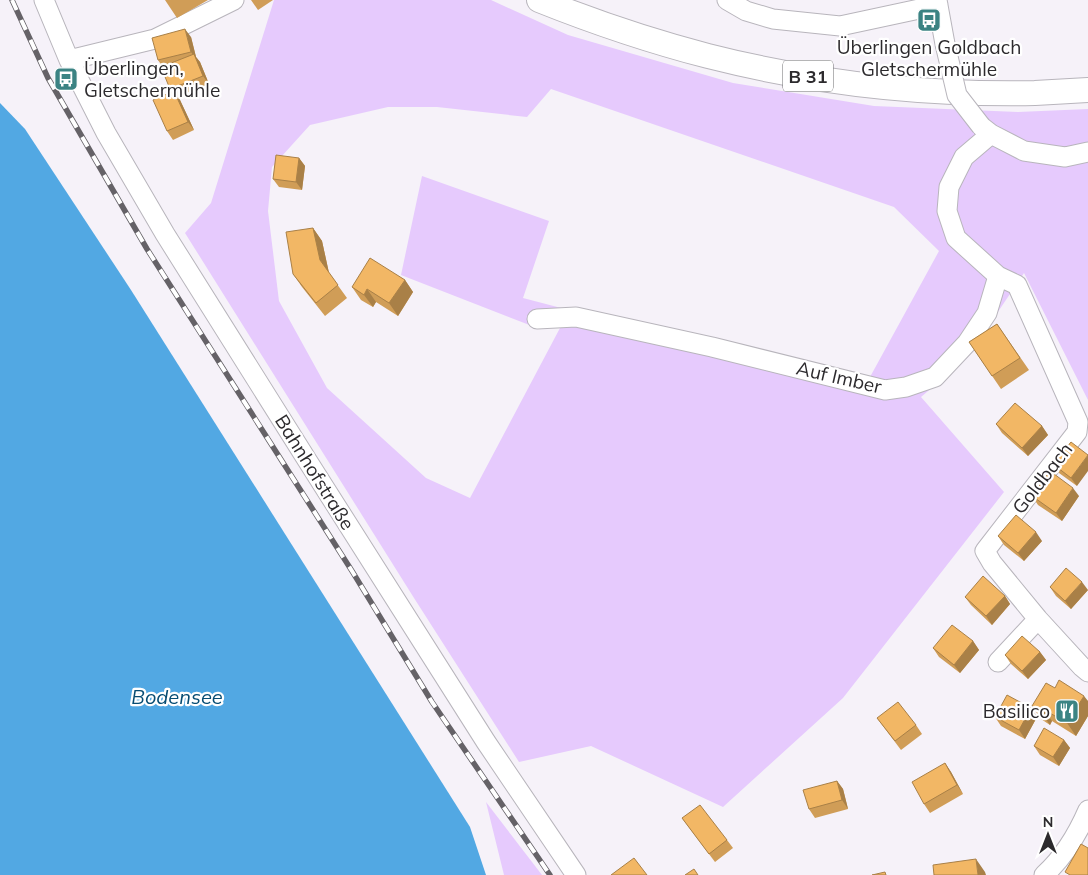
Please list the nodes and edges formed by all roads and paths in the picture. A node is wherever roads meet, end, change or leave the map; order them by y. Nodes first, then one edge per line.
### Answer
1 (44, 0) edge
2 (234, 0) edge
3 (539, 0) edge
4 (727, 0) edge
5 (937, 2) edge
6 (69, 60) junction
7 (1088, 90) edge
8 (986, 130) junction
9 (1088, 152) edge
10 (998, 276) junction
11 (536, 319) dead end
12 (1038, 619) junction
13 (998, 662) dead end
14 (1088, 672) edge
15 (1088, 810) edge
16 (576, 875) edge
17 (1044, 875) edge

1 - 6 street, Bahnhofstraße
2 - 6 street
3 - 7 main road, B 31
4 - 5 street
5 - 8 street, bridge
6 - 16 street, Bahnhofstraße
8 - 9 street
8 - 10 street
10 - 11 street, Auf Imber
10 - 12 street, Goldbach
12 - 13 street
12 - 14 street, Goldbach
15 - 17 street

